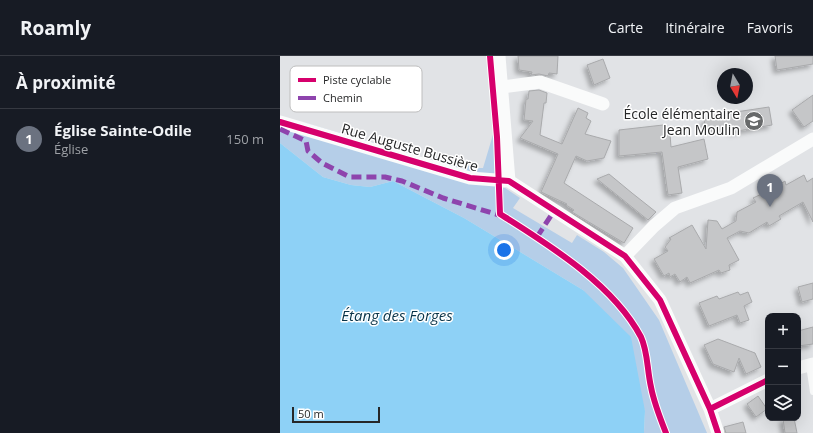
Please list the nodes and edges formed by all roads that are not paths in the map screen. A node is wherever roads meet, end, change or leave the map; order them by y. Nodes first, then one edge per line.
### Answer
1 (499, 56) edge
2 (502, 86) junction
3 (603, 104) dead end
4 (280, 122) edge
5 (813, 139) edge
6 (508, 181) junction
7 (625, 256) junction
8 (806, 366) edge
9 (765, 382) edge
10 (813, 392) edge
11 (710, 409) junction
12 (718, 433) edge

1 - 2 street
2 - 3 street
2 - 6 street
4 - 6 street, Rue Auguste Bussière
5 - 7 street
6 - 7 street, Rue Auguste Bussière
7 - 11 street, Rue Auguste Bussière
8 - 10 lane
9 - 11 street
11 - 12 street, Rue Auguste Bussière

